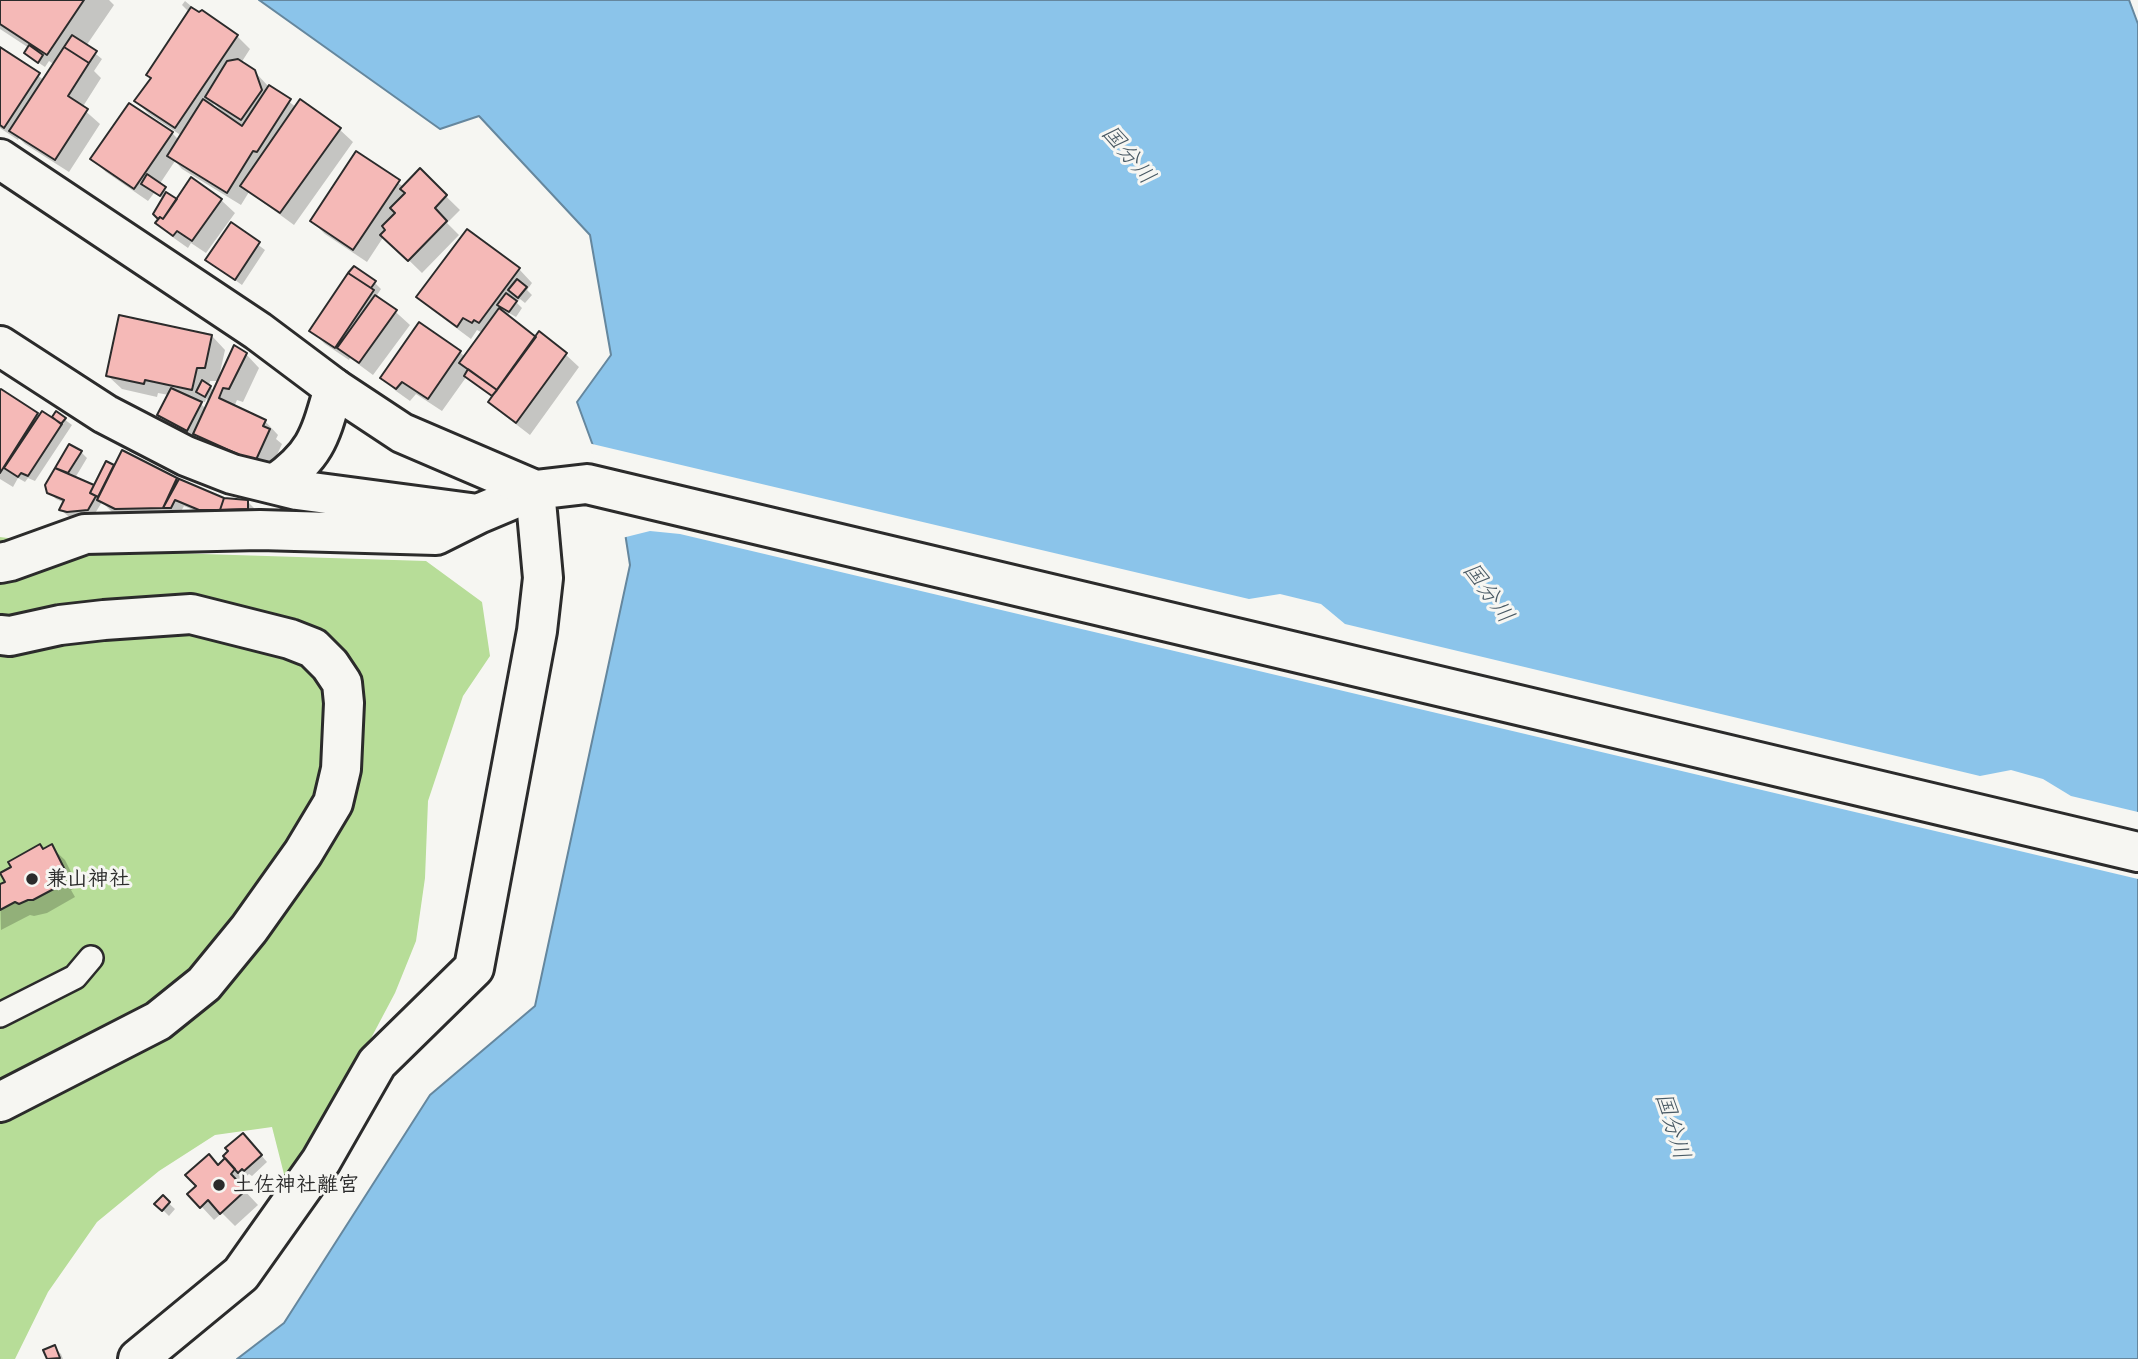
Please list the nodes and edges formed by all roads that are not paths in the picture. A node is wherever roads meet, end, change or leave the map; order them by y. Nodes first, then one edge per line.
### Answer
1 (0, 159) edge
2 (0, 346) edge
3 (334, 388) junction
4 (275, 484) junction
5 (535, 491) junction
6 (478, 514) junction
7 (0, 563) edge
8 (0, 635) edge
9 (2138, 852) edge
10 (91, 958) dead end
11 (0, 1015) edge
12 (0, 1102) edge
13 (138, 1359) edge

1 - 3 street
2 - 4 street
3 - 4 street
3 - 5 street
4 - 6 street
5 - 6 street
5 - 9 street
5 - 13 street
6 - 7 street
8 - 12 street
10 - 11 lane

